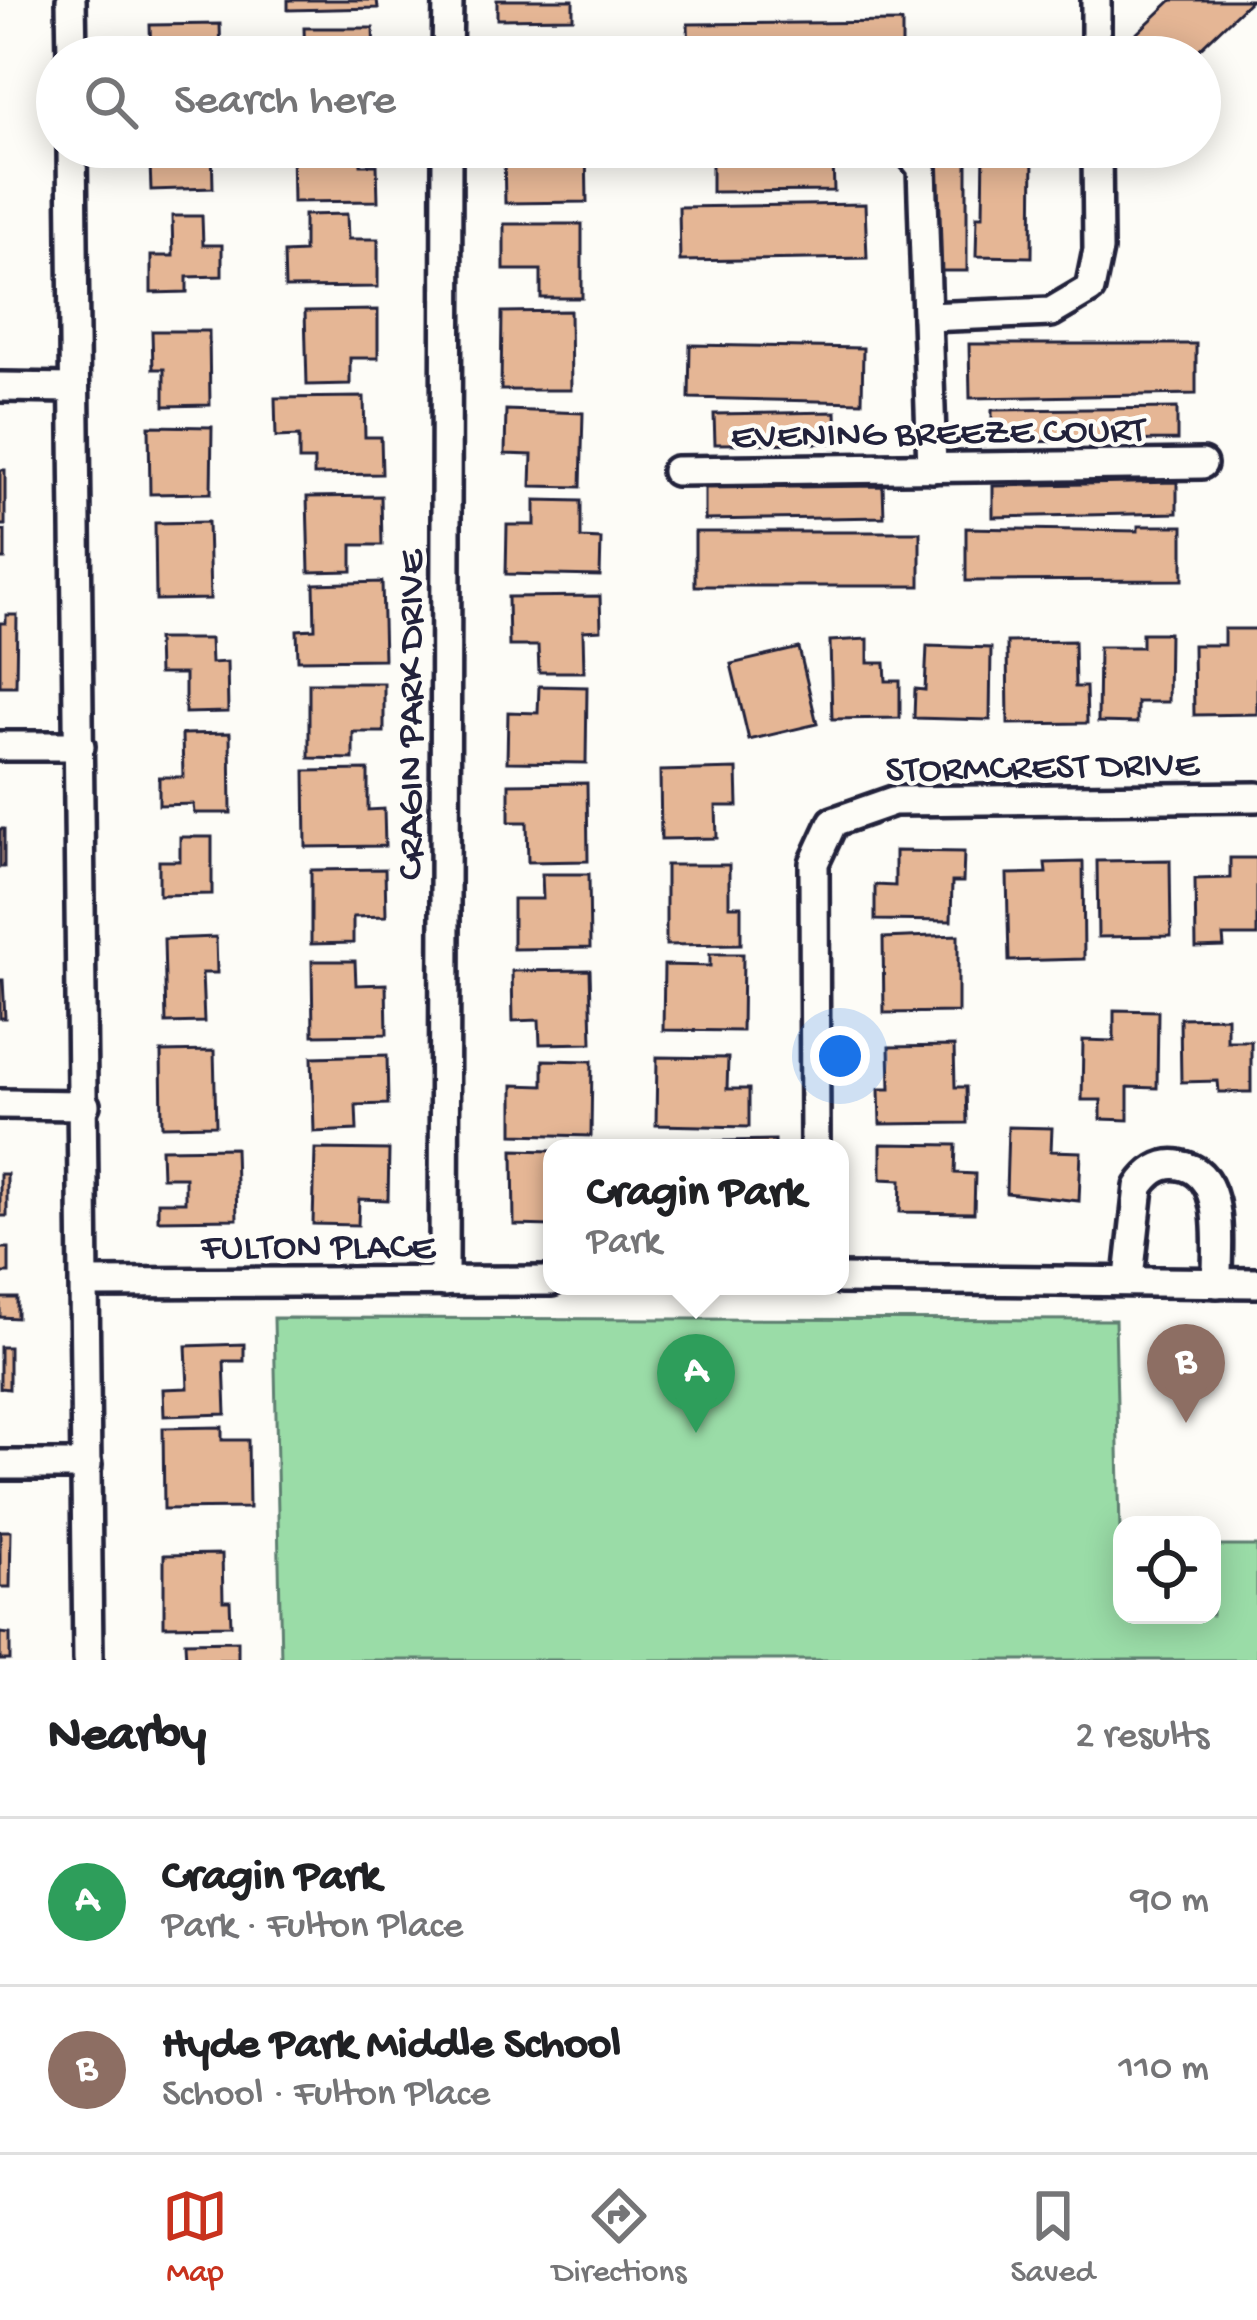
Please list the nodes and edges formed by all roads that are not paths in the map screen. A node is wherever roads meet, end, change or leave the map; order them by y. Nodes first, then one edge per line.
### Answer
1 (71, 0) edge
2 (448, 0) edge
3 (1096, 0) edge
4 (72, 36) edge
5 (448, 36) edge
6 (1096, 36) edge
7 (72, 168) edge
8 (447, 168) edge
9 (922, 168) edge
10 (1097, 168) edge
11 (927, 316) junction
12 (0, 387) edge
13 (74, 388) junction
14 (1202, 464) dead end
15 (932, 468) junction
16 (676, 471) dead end
17 (0, 746) edge
18 (80, 746) junction
19 (1257, 797) edge
20 (0, 1104) edge
21 (85, 1105) junction
22 (814, 1139) edge
23 (1129, 1278) junction
24 (849, 1279) edge
25 (543, 1281) edge
26 (444, 1282) junction
27 (85, 1283) junction
28 (1217, 1283) junction
29 (1257, 1283) edge
30 (0, 1465) edge
31 (87, 1465) junction
32 (88, 1660) edge

1 - 4 street
2 - 5 street
3 - 6 street
7 - 13 street
8 - 26 street, CRAGIN PARK DRIVE
9 - 11 street
10 - 11 street
11 - 15 street
12 - 13 street
13 - 18 street
14 - 15 street, EVENING BREEZE COURT
15 - 16 street, EVENING BREEZE COURT
17 - 18 street
18 - 21 street
19 - 22 street, STORMCREST DRIVE
20 - 21 street
21 - 27 street
23 - 24 street
23 - 28 street
23 - 28 street
25 - 26 street, FULTON PLACE
26 - 27 street, FULTON PLACE
27 - 31 street
28 - 29 street
30 - 31 street
31 - 32 street

